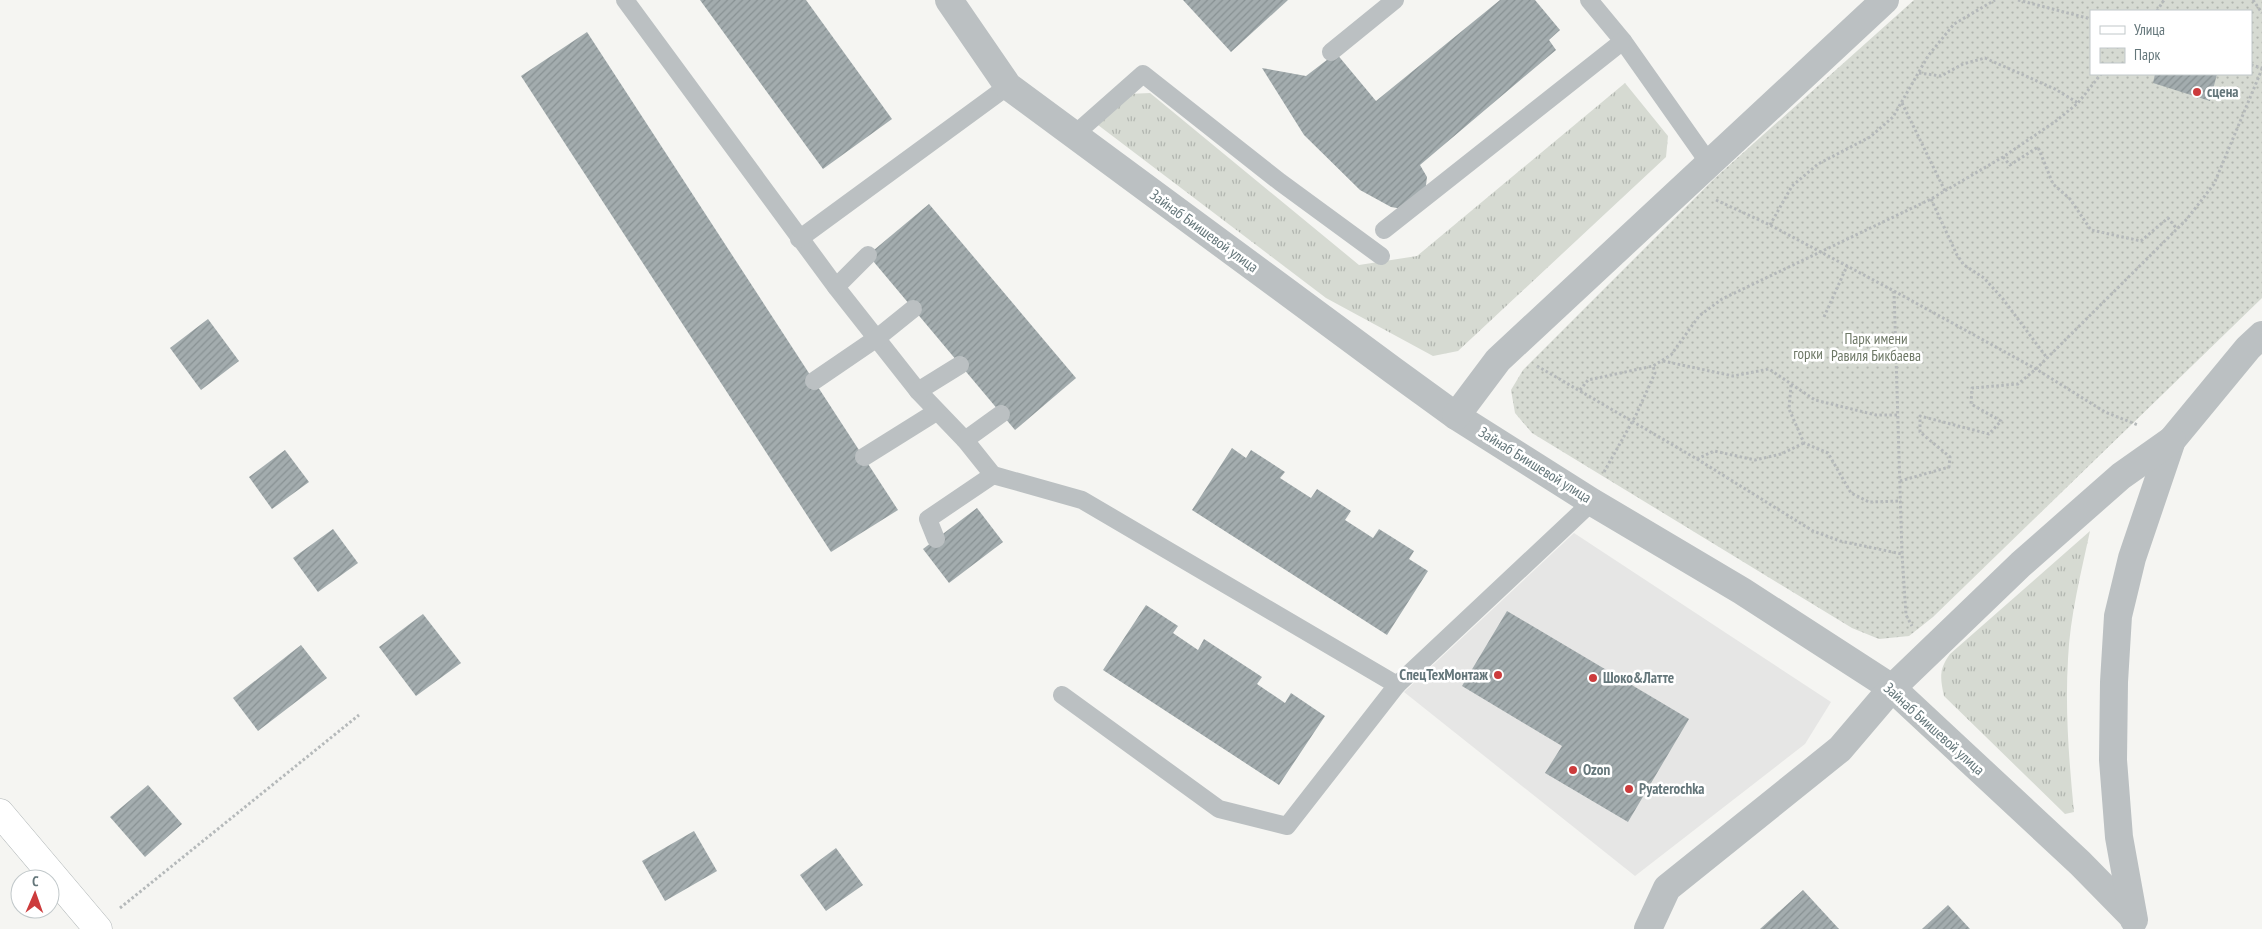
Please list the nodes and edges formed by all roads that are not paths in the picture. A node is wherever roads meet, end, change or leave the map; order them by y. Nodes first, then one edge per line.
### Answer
1 (625, 0) edge
2 (949, 0) edge
3 (1395, 0) edge
4 (1589, 0) edge
5 (1885, 0) edge
6 (1624, 41) junction
7 (1331, 52) dead end
8 (1008, 86) junction
9 (1074, 135) junction
10 (1709, 163) junction
11 (1384, 230) dead end
12 (799, 239) junction
13 (868, 255) dead end
14 (1381, 256) dead end
15 (836, 287) junction
16 (913, 309) dead end
17 (2262, 335) edge
18 (877, 338) junction
19 (960, 365) dead end
20 (814, 381) dead end
21 (918, 391) junction
22 (936, 412) junction
23 (1001, 414) dead end
24 (1456, 416) junction
25 (965, 440) junction
26 (2172, 440) junction
27 (864, 457) dead end
28 (993, 475) junction
29 (1592, 502) junction
30 (936, 539) dead end
31 (1397, 685) junction
32 (1892, 688) junction
33 (1062, 695) dead end
34 (0, 813) edge
35 (9, 835) edge
36 (2135, 923) edge
37 (97, 928) edge
38 (1648, 929) edge

1 - 12 lane
2 - 8 street, Зайнаб Биишевой улица
3 - 7 lane
4 - 6 lane
5 - 10 street
6 - 10 lane
6 - 11 lane
8 - 9 street, Зайнаб Биишевой улица
8 - 12 lane
9 - 14 lane
9 - 24 street, Зайнаб Биишевой улица
10 - 24 street
12 - 15 lane
13 - 15 lane
15 - 18 lane
16 - 18 lane
17 - 26 street, Зайнаб Биишевой улица
18 - 20 lane
18 - 21 lane
19 - 21 lane
21 - 22 lane
22 - 25 lane
22 - 27 lane
23 - 25 lane
24 - 29 street, Зайнаб Биишевой улица
25 - 28 lane
26 - 32 street
26 - 36 street, Зайнаб Биишевой улица
28 - 30 lane
28 - 31 lane
29 - 31 lane
29 - 32 street, Зайнаб Биишевой улица
31 - 33 lane
32 - 36 street, Зайнаб Биишевой улица
32 - 38 street
34 - 35 main road
35 - 37 main road

